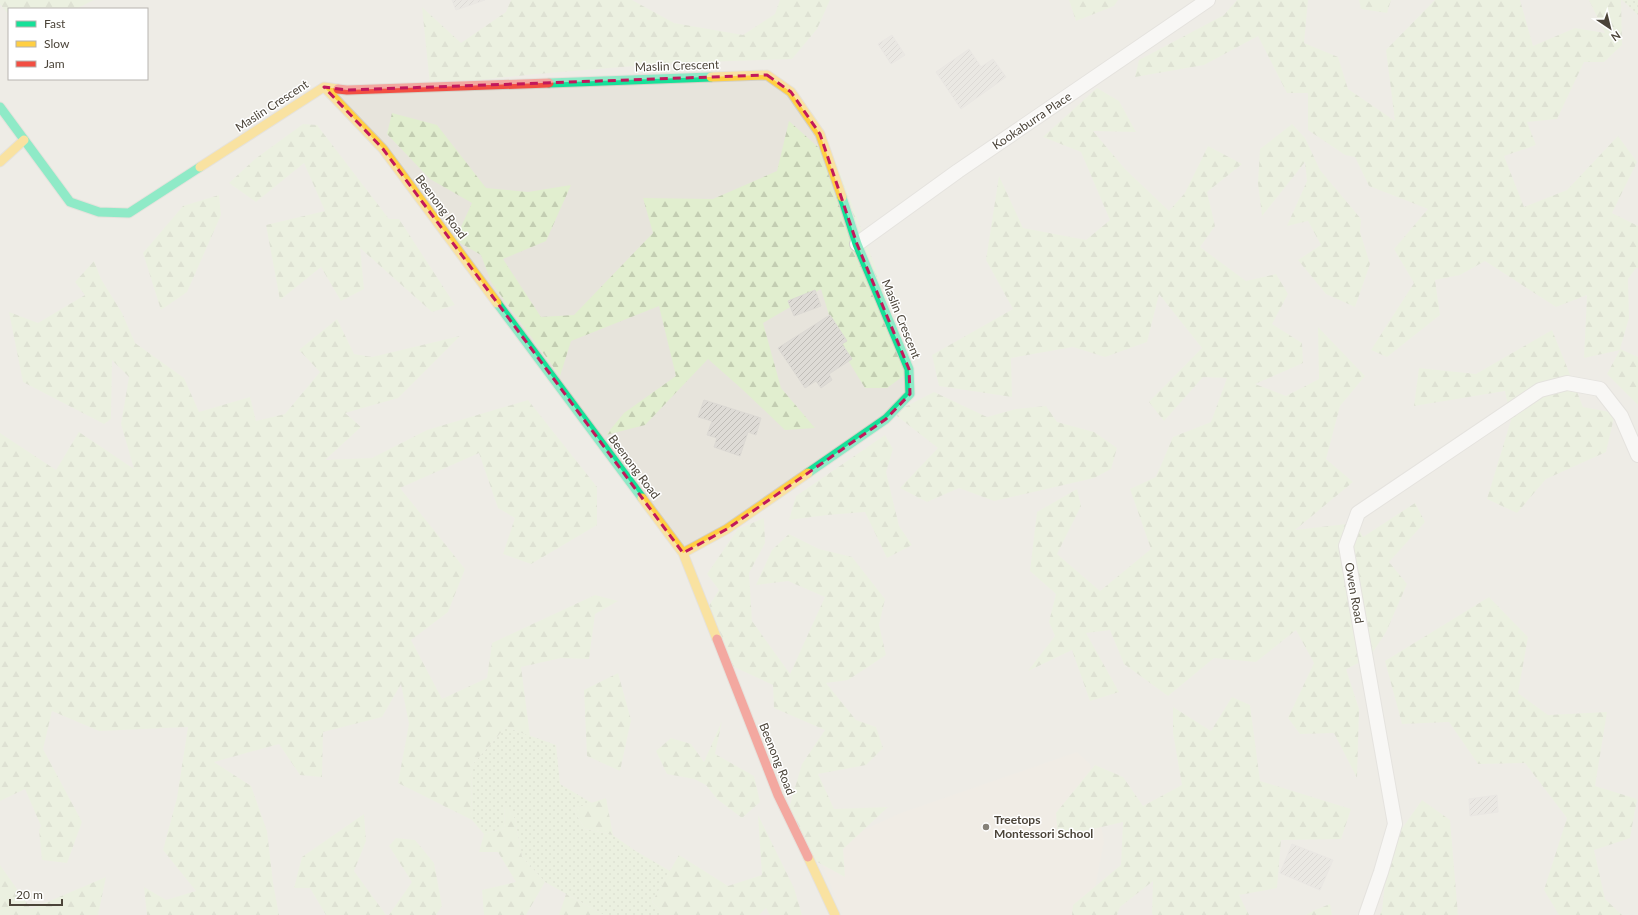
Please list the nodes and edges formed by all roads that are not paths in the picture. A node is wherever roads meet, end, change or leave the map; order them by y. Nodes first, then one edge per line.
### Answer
1 (1208, 0) edge
2 (324, 87) junction
3 (0, 107) edge
4 (24, 140) junction
5 (0, 162) edge
6 (857, 244) junction
7 (1638, 455) edge
8 (683, 553) junction
9 (835, 915) edge
10 (1366, 915) edge

1 - 6 street, Kookaburra Place
2 - 4 street, Maslin Crescent
2 - 6 street, Maslin Crescent
2 - 8 street, Beenong Road
3 - 4 street, Maslin Crescent
4 - 5 street
6 - 8 street, Maslin Crescent
7 - 10 street, Owen Road
8 - 9 street, Beenong Road

